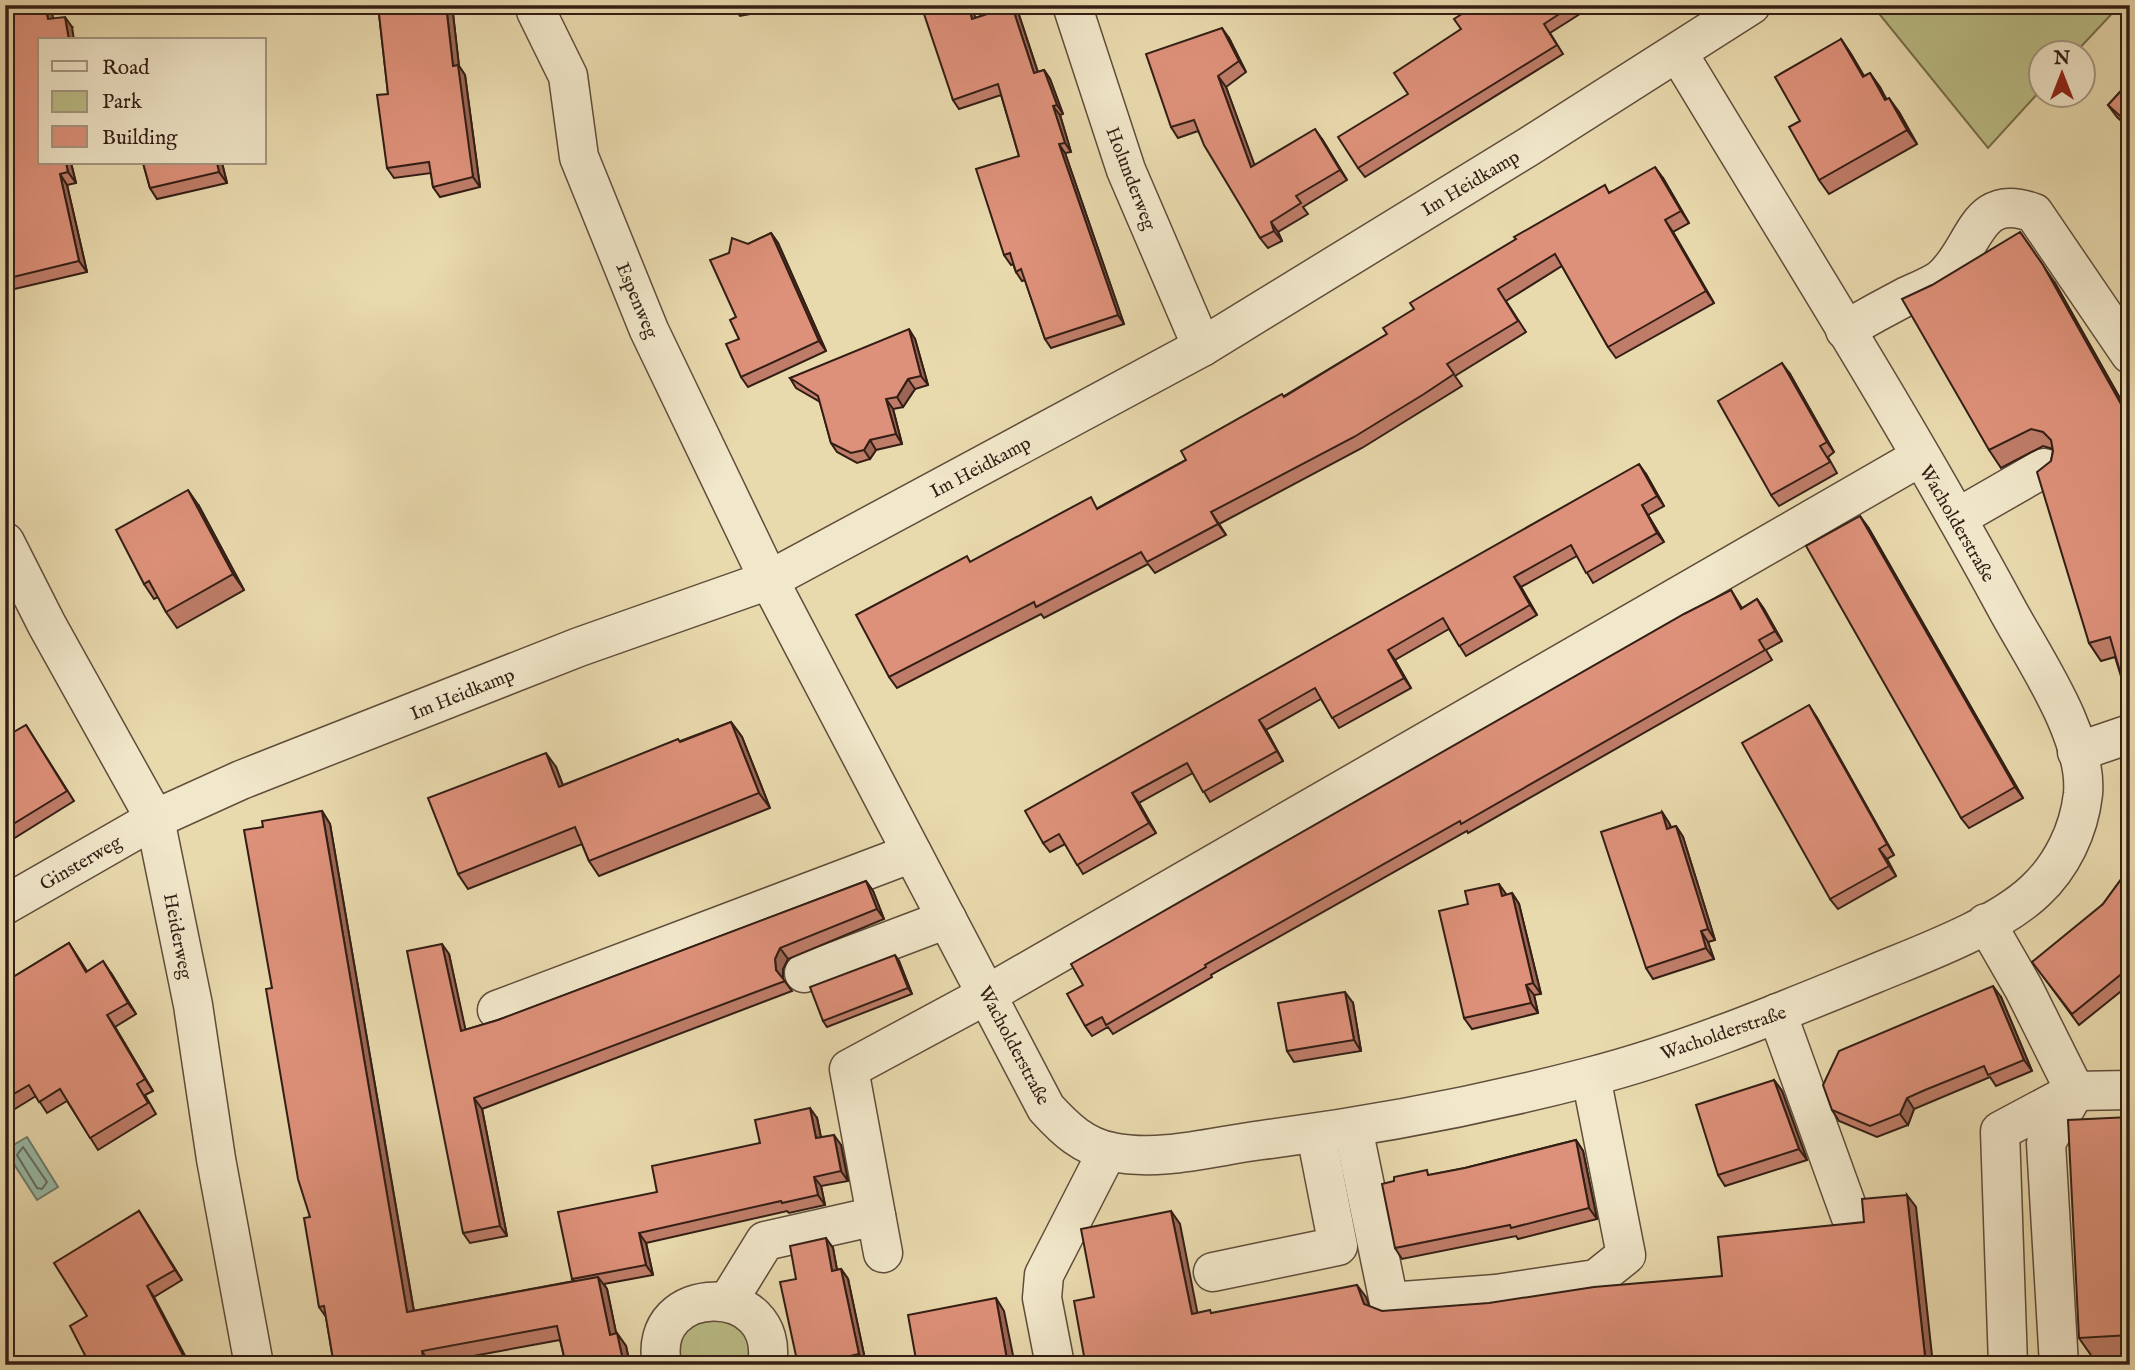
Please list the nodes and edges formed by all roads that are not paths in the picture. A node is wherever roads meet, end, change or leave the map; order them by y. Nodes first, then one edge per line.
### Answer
1 (1072, 5) edge
2 (1751, 5) edge
3 (536, 11) dead end
4 (1678, 53) junction
5 (1845, 330) junction
6 (1202, 347) junction
7 (2130, 354) edge
8 (1920, 457) junction
9 (2044, 468) edge
10 (1957, 518) junction
11 (5, 542) edge
12 (769, 580) junction
13 (2130, 734) edge
14 (2077, 752) junction
15 (155, 819) junction
16 (912, 853) junction
17 (5, 905) edge
18 (947, 919) junction
19 (1986, 923) junction
20 (804, 972) dead end
21 (988, 995) junction
22 (497, 1010) dead end
23 (1777, 1013) junction
24 (1591, 1077) junction
25 (2130, 1090) edge
26 (2075, 1091) junction
27 (1353, 1128) junction
28 (1316, 1134) junction
29 (1107, 1152) junction
30 (1850, 1215) dead end
31 (876, 1216) junction
32 (883, 1253) dead end
33 (1213, 1272) dead end
34 (728, 1301) junction
35 (254, 1365) edge
36 (662, 1365) edge
37 (767, 1365) edge
38 (1055, 1365) edge
39 (2008, 1365) edge
40 (2059, 1365) edge

1 - 6 street, Holunderweg
2 - 4 street, Im Heidkamp
3 - 12 street, Espenweg
4 - 5 street, Wacholderstraße
4 - 6 street, Im Heidkamp
5 - 7 street
5 - 8 street, Wacholderstraße
6 - 12 street, Im Heidkamp
8 - 10 street, Wacholderstraße
8 - 21 street
9 - 10 street
10 - 14 street, Wacholderstraße
11 - 15 street, Heiderweg
12 - 15 street, Im Heidkamp
12 - 16 street, Wacholderstraße
13 - 14 street
14 - 19 street, Wacholderstraße
15 - 17 street, Ginsterweg
15 - 35 street, Heiderweg
16 - 18 street, Wacholderstraße
16 - 22 street
18 - 20 street
18 - 21 street, Wacholderstraße
19 - 23 street, Wacholderstraße
19 - 26 street
21 - 29 street, Wacholderstraße
21 - 31 street
23 - 24 street, Wacholderstraße
23 - 30 street
24 - 27 street, Wacholderstraße
24 - 27 street
25 - 26 street
26 - 39 street
26 - 40 street
27 - 28 street, Wacholderstraße
28 - 29 street, Wacholderstraße
28 - 33 street
29 - 38 street
31 - 32 street
31 - 34 street
34 - 36 street
34 - 37 street

